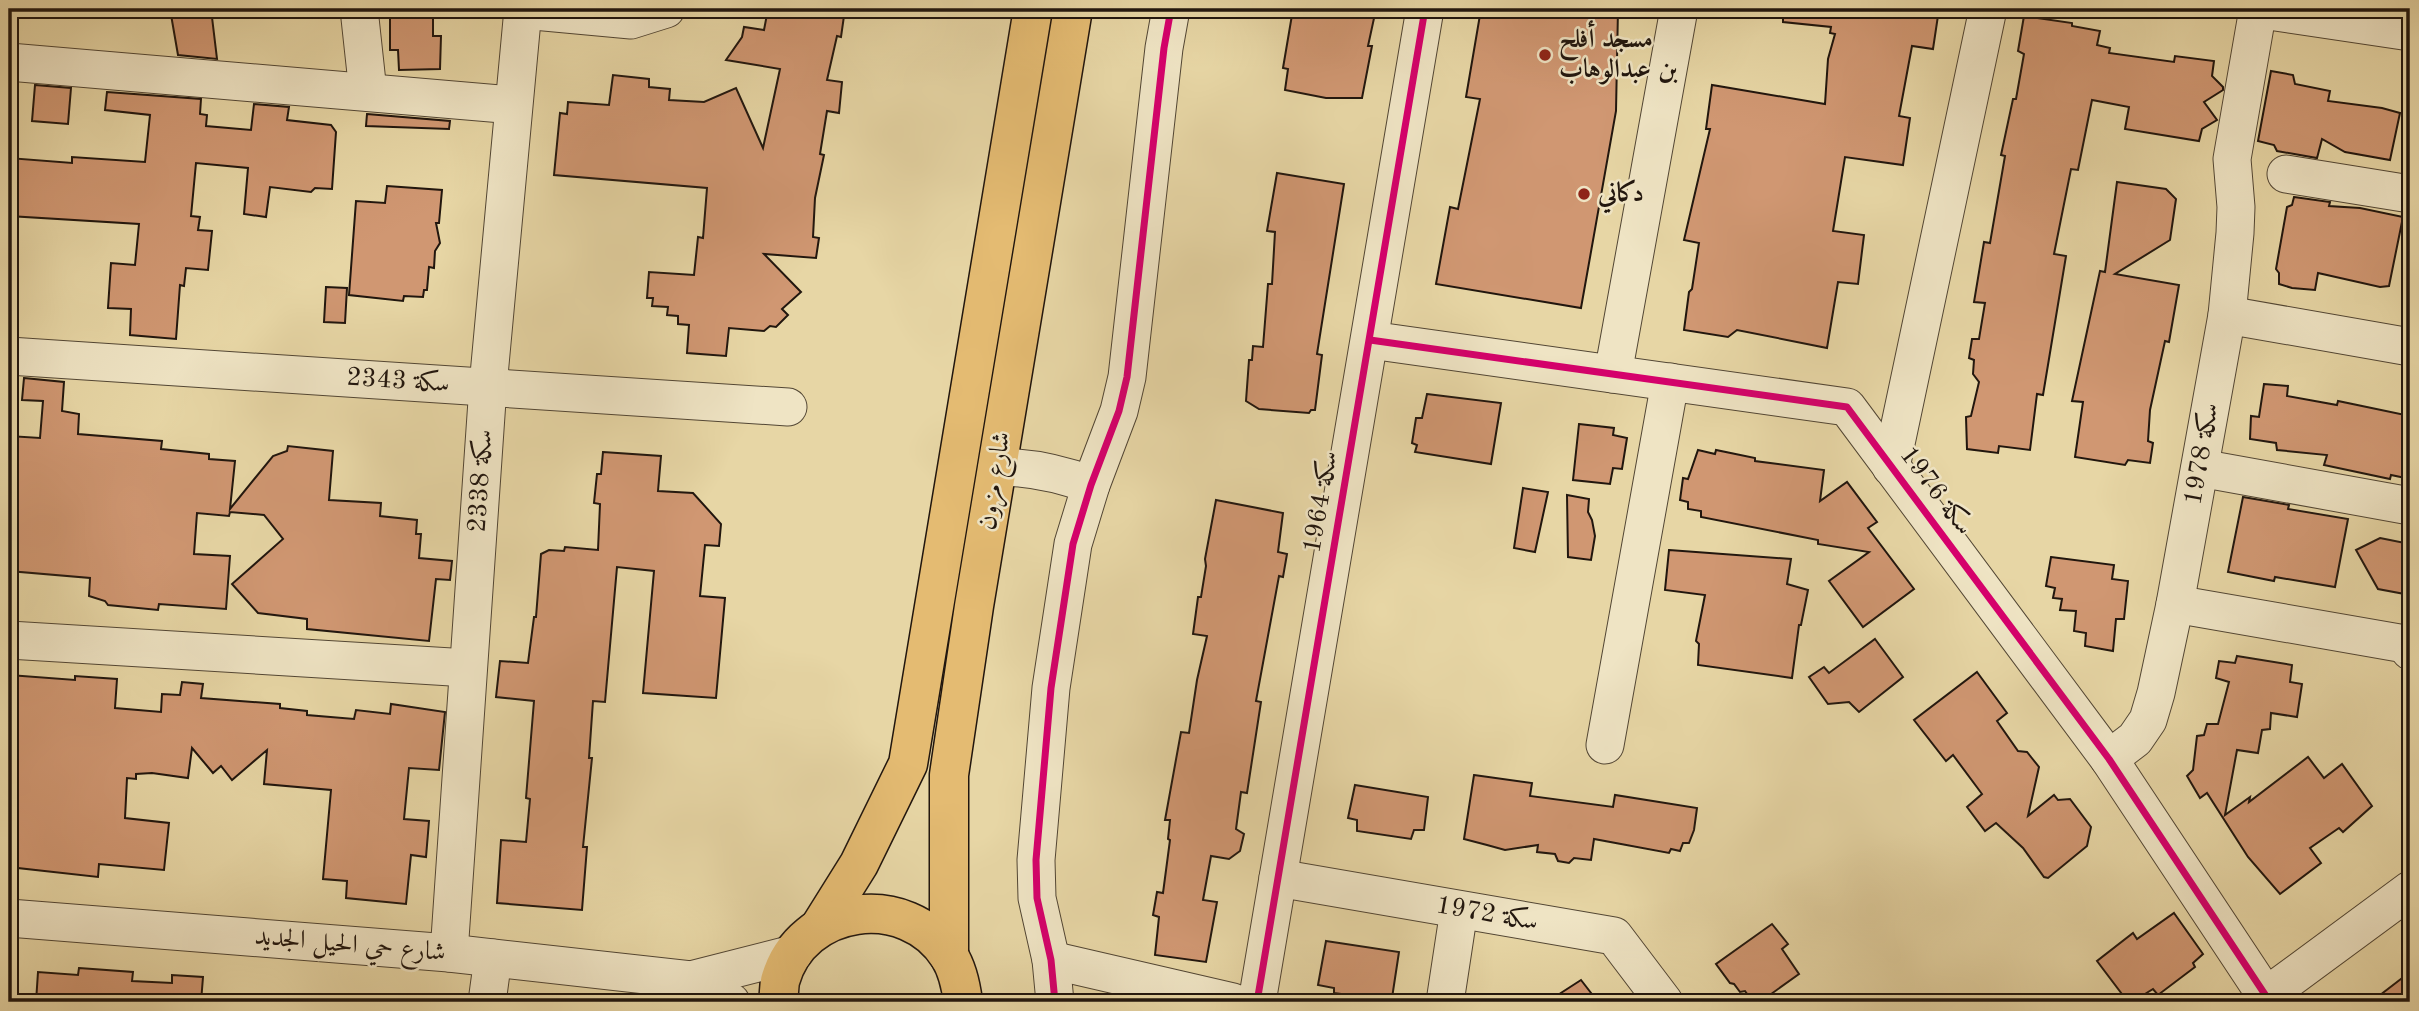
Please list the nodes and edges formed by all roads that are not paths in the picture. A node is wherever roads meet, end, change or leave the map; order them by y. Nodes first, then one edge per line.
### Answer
1 (359, 9) edge
2 (523, 9) edge
3 (666, 9) edge
4 (1033, 9) edge
5 (1073, 9) edge
6 (1171, 9) edge
7 (1425, 9) edge
8 (1679, 9) edge
9 (1988, 9) edge
10 (2257, 9) edge
11 (2410, 32) edge
12 (9, 62) edge
13 (368, 92) junction
14 (513, 105) junction
15 (2286, 174) dead end
16 (2410, 194) edge
17 (2227, 315) junction
18 (1370, 340) junction
19 (2410, 347) edge
20 (9, 356) edge
21 (1613, 374) junction
22 (1670, 382) junction
23 (488, 386) junction
24 (788, 407) dead end
25 (997, 467) junction
26 (1891, 467) junction
27 (2200, 468) junction
28 (1091, 485) junction
29 (2410, 506) edge
30 (2175, 604) junction
31 (9, 640) edge
32 (2408, 645) edge
33 (468, 668) junction
34 (1605, 744) dead end
35 (2109, 758) junction
36 (1278, 878) junction
37 (2410, 890) edge
38 (1459, 910) junction
39 (9, 918) edge
40 (806, 941) junction
41 (449, 953) junction
42 (949, 956) junction
43 (493, 958) junction
44 (1051, 960) junction
45 (691, 980) junction
46 (2262, 999) edge
47 (487, 1002) edge
48 (731, 1002) edge
49 (778, 1002) edge
50 (962, 1002) edge
51 (1055, 1002) edge
52 (1233, 1002) edge
53 (1257, 1002) edge
54 (1446, 1002) edge
55 (1664, 1002) edge

1 - 13 street
2 - 3 street
2 - 14 street, سكة 2338
4 - 40 main road, شارع مزون
5 - 25 main road, شارع مزون
6 - 28 street
7 - 18 street, سكة 1964
8 - 21 street
9 - 26 street
10 - 11 street
10 - 17 street, سكة 1978
12 - 13 street
13 - 14 street
14 - 23 street, سكة 2338
15 - 16 street
17 - 19 street
17 - 27 street, سكة 1978
18 - 21 street, سكة 1976
18 - 36 street, سكة 1964
20 - 23 street, سكة 2343
21 - 22 street, سكة 1976
22 - 26 street, سكة 1976
22 - 34 street
23 - 24 street, سكة 2343
23 - 33 street, سكة 2338
25 - 28 street
25 - 42 main road, شارع مزون
26 - 35 street, سكة 1976
27 - 29 street
27 - 30 street, سكة 1978
28 - 44 street
30 - 32 street
30 - 35 street, سكة 1978
31 - 33 street
33 - 41 street, سكة 2338
35 - 46 street, سكة 1976
36 - 38 street, سكة 1972
36 - 53 street, سكة 1964
37 - 46 street
38 - 54 street
38 - 55 street, سكة 1972
39 - 41 street, شارع حي الحيل الجديد
40 - 42 main road
40 - 45 street, شارع حي الحيل الجديد
40 - 49 main road, شارع مزون
41 - 43 street, شارع حي الحيل الجديد
42 - 50 main road
43 - 45 street, شارع حي الحيل الجديد
43 - 47 street
44 - 51 street
44 - 52 street
45 - 48 street, شارع حي الحيل الجديد

